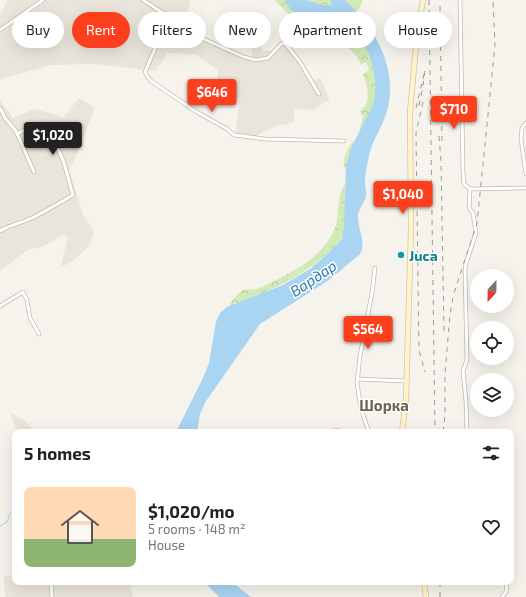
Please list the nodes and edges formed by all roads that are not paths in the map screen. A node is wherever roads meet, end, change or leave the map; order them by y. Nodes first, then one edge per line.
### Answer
1 (43, 0) edge
2 (143, 0) edge
3 (423, 0) edge
4 (460, 0) edge
5 (161, 12) edge
6 (0, 30) edge
7 (206, 40) edge
8 (155, 48) edge
9 (319, 94) dead end
10 (0, 108) edge
11 (526, 123) edge
12 (17, 134) junction
13 (344, 141) dead end
14 (34, 172) dead end
15 (526, 174) edge
16 (526, 188) edge
17 (470, 189) junction
18 (0, 231) edge
19 (375, 268) dead end
20 (0, 306) edge
21 (39, 334) dead end
22 (357, 379) junction
23 (406, 381) junction
24 (368, 429) edge
25 (402, 429) edge
26 (466, 429) edge
27 (52, 585) edge
28 (424, 585) edge
29 (507, 585) edge
30 (52, 597) edge
31 (426, 597) edge
32 (502, 597) edge

1 - 6 street
2 - 5 street
3 - 23 main road
4 - 17 street
7 - 9 street
8 - 13 street
10 - 12 street
11 - 15 street
12 - 14 street
12 - 18 street
16 - 17 street
17 - 26 street
19 - 22 street
20 - 21 street
22 - 23 street
22 - 24 street
23 - 25 main road
27 - 30 street
28 - 31 main road
29 - 32 street

